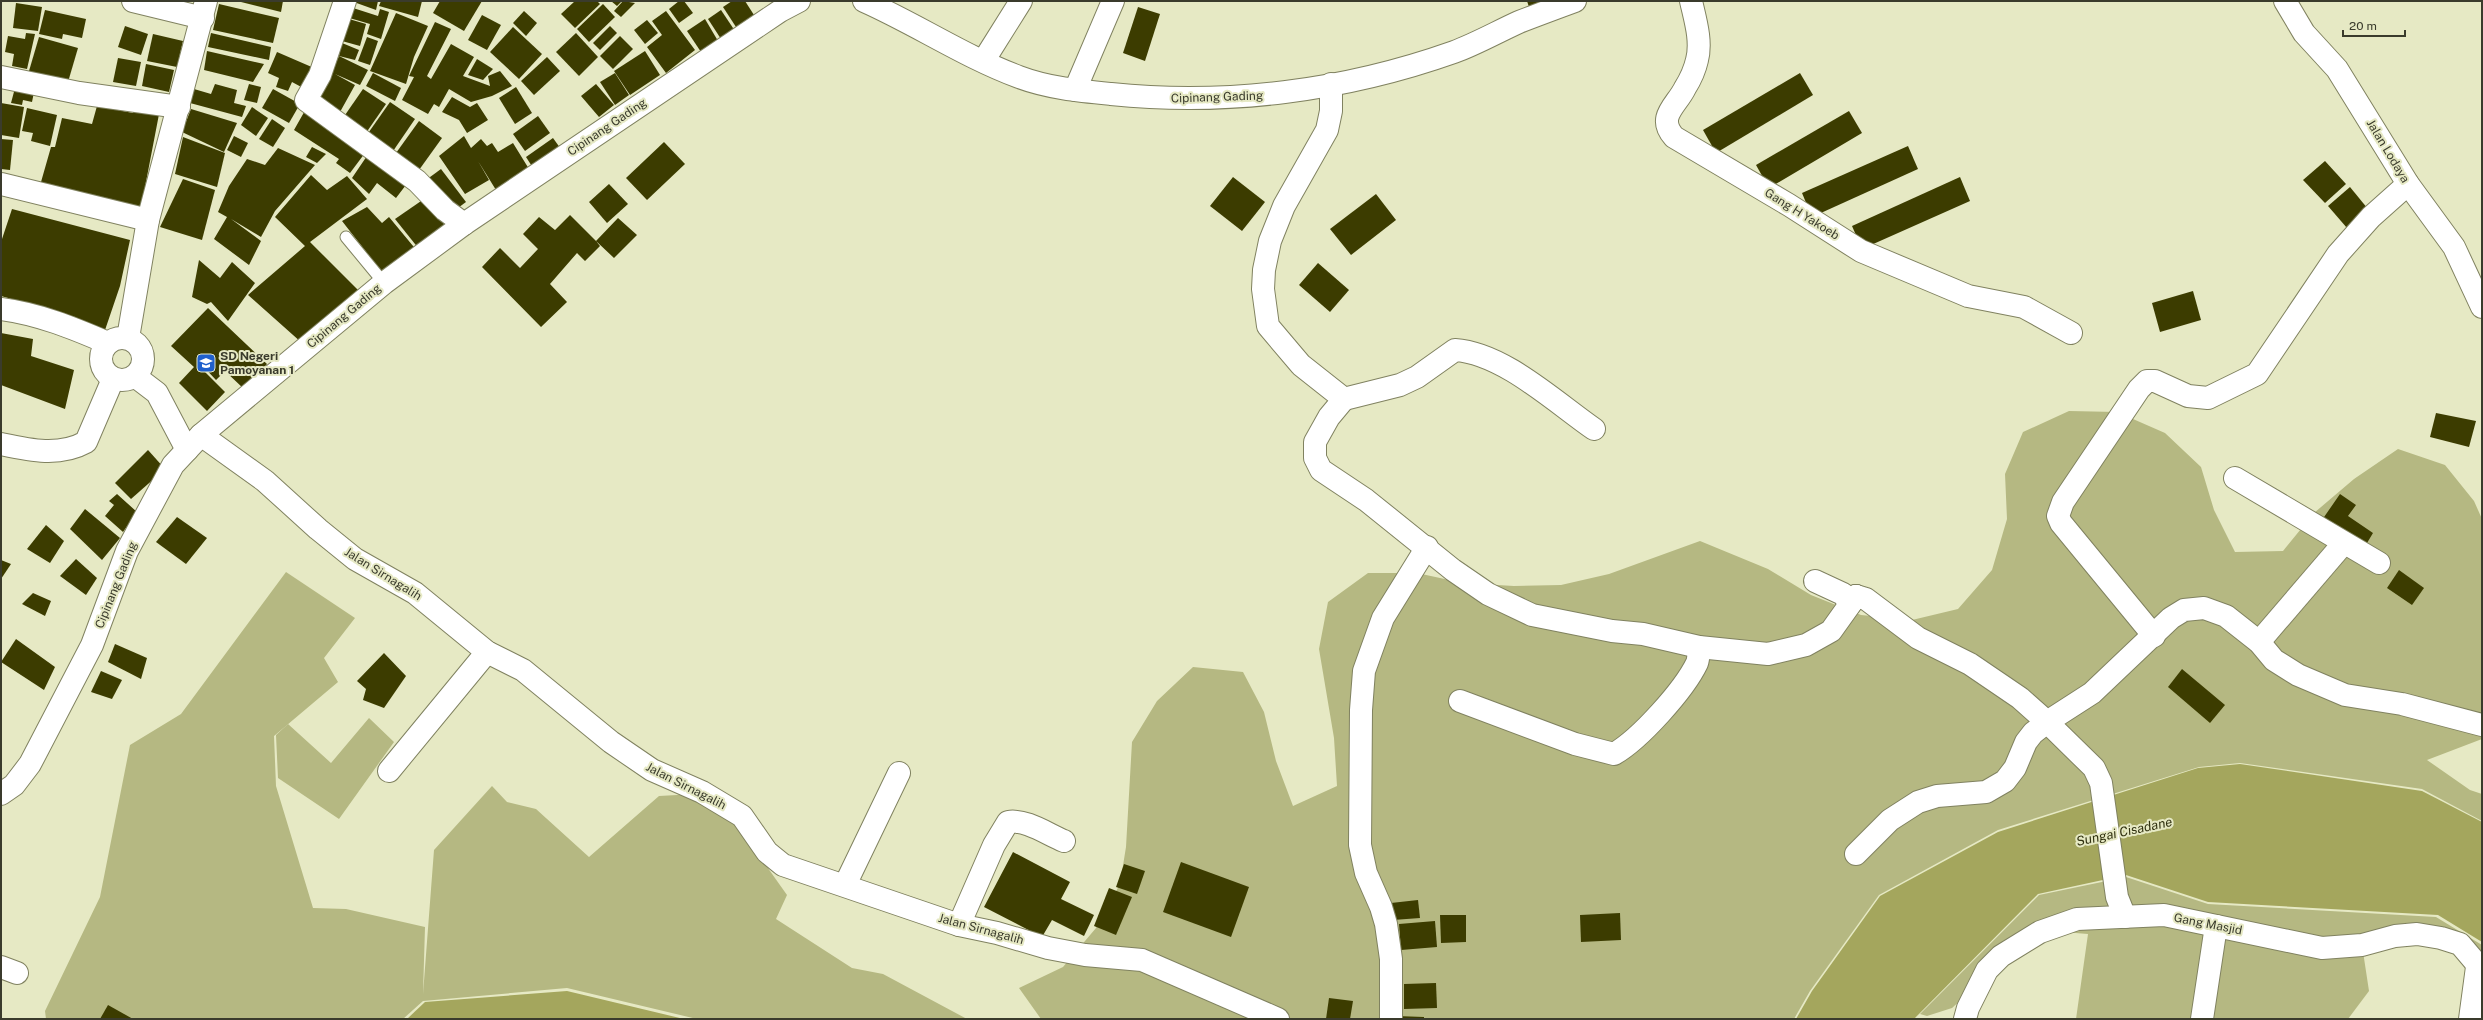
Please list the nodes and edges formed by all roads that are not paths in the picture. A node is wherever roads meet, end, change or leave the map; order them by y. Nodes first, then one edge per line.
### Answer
1 (133, 1) edge
2 (344, 1) edge
3 (799, 1) edge
4 (864, 1) edge
5 (1020, 1) edge
6 (1113, 1) edge
7 (1575, 1) edge
8 (1691, 1) edge
9 (2285, 1) edge
10 (204, 9) edge
11 (984, 60) junction
12 (1, 77) edge
13 (1331, 84) junction
14 (1075, 90) junction
15 (179, 107) junction
16 (1, 184) edge
17 (2408, 184) junction
18 (148, 220) junction
19 (464, 224) junction
20 (346, 238) dead end
21 (384, 283) junction
22 (2482, 307) edge
23 (1, 309) edge
24 (2071, 333) dead end
25 (118, 341) junction
26 (136, 377) junction
27 (113, 379) junction
28 (1344, 399) junction
29 (1594, 429) dead end
30 (194, 443) junction
31 (1, 444) edge
32 (2235, 478) dead end
33 (2343, 544) junction
34 (1427, 547) junction
35 (2379, 563) dead end
36 (1815, 581) dead end
37 (1856, 596) junction
38 (2154, 636) junction
39 (2259, 642) junction
40 (1699, 647) junction
41 (487, 652) junction
42 (1460, 701) dead end
43 (2047, 722) junction
44 (2482, 725) edge
45 (388, 771) dead end
46 (899, 773) dead end
47 (1, 794) edge
48 (1064, 841) dead end
49 (1856, 854) dead end
50 (845, 885) junction
51 (2125, 917) junction
52 (959, 925) junction
53 (2216, 926) junction
54 (2480, 968) edge
55 (1278, 1019) edge
56 (1391, 1019) edge
57 (1965, 1019) edge
58 (2202, 1019) edge
59 (2470, 1019) edge

1 - 10 street
2 - 19 street
3 - 19 street, Cipinang Gading
4 - 11 street, Cipinang Gading
5 - 11 street
6 - 14 street
7 - 13 street, Cipinang Gading
8 - 24 street, Gang H Yakoeb
9 - 17 street, Jalan Lodaya
10 - 15 street
11 - 14 street, Cipinang Gading
12 - 15 street
13 - 14 street, Cipinang Gading
13 - 28 street
15 - 18 street
16 - 18 street
17 - 22 street, Jalan Lodaya
17 - 38 street
18 - 25 street
19 - 21 street, Cipinang Gading
20 - 21 lane
21 - 30 street, Cipinang Gading
23 - 25 street
25 - 26 street
25 - 27 street
26 - 27 street
26 - 30 street
27 - 31 street
28 - 29 street
28 - 34 street
30 - 41 street, Jalan Sirnagalih
30 - 47 street, Cipinang Gading
32 - 33 street
33 - 35 street
33 - 39 street
34 - 40 street
34 - 56 street
36 - 37 street
37 - 40 street
37 - 43 street
38 - 39 street
38 - 43 street
39 - 44 street
40 - 42 street
41 - 45 street
41 - 50 street, Jalan Sirnagalih
43 - 49 street
43 - 51 street
46 - 50 street
48 - 52 street
50 - 52 street, Jalan Sirnagalih
51 - 53 street, Gang Masjid
51 - 57 street, Gang Masjid
52 - 55 street, Jalan Sirnagalih
53 - 54 street, Gang Masjid
53 - 58 street
54 - 59 street

